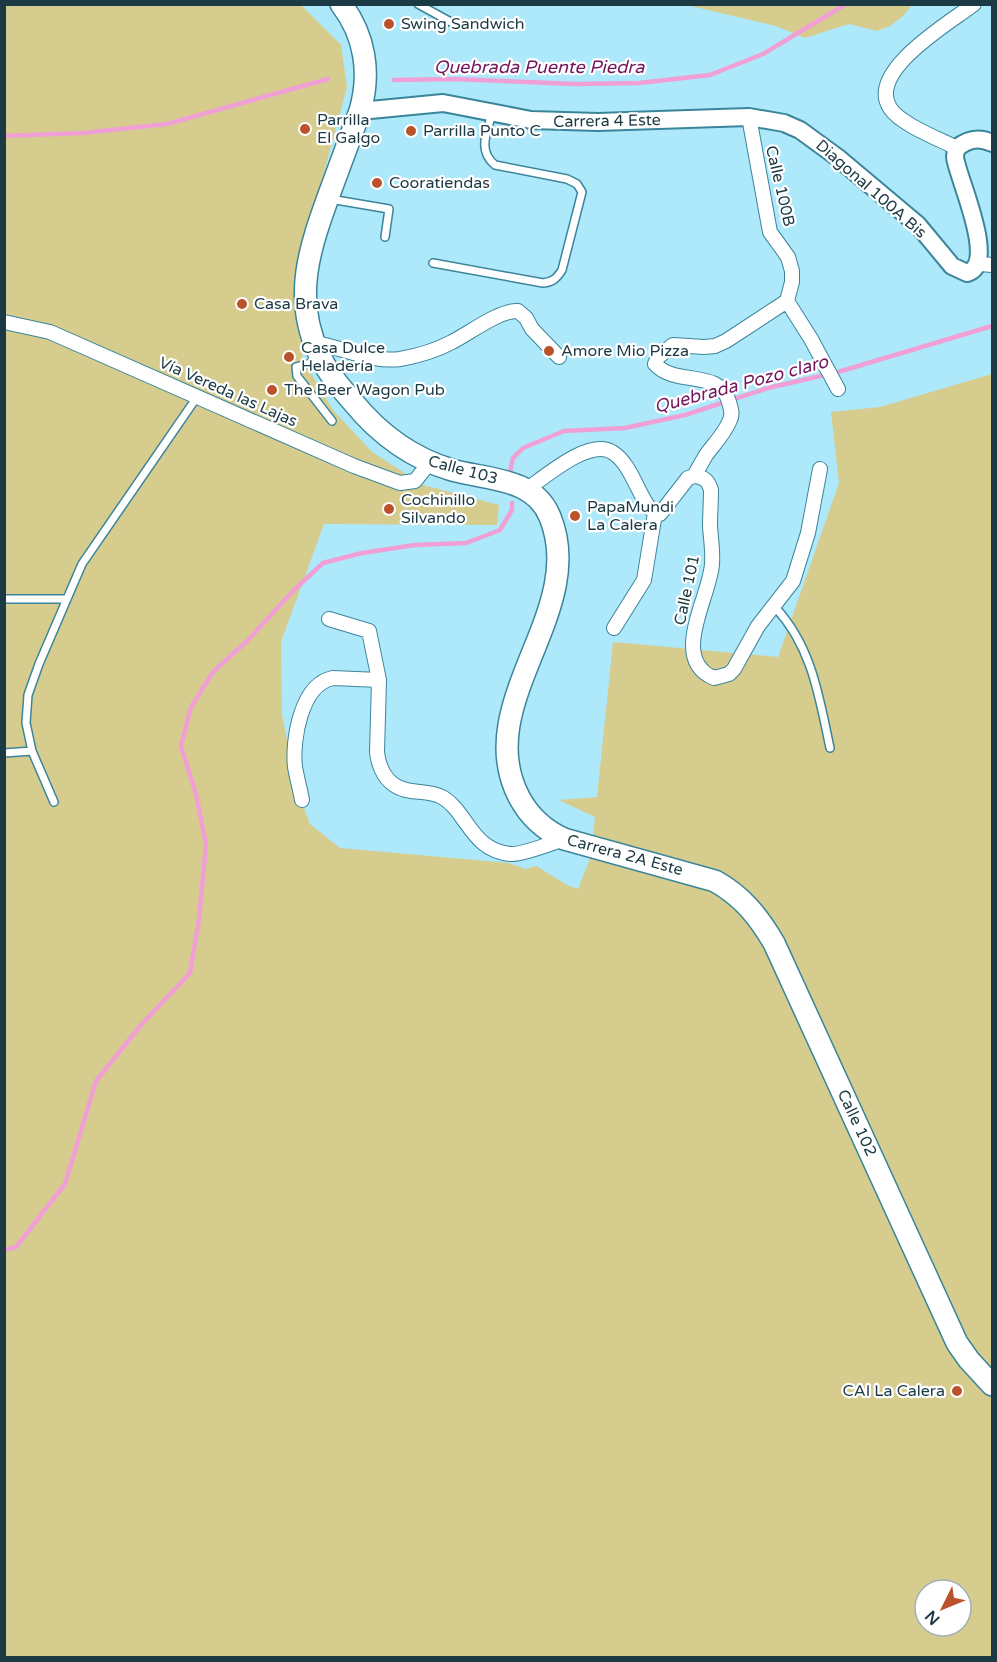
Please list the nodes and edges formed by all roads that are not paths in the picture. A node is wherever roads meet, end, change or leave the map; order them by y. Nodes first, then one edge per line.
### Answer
1 (418, 4) edge
2 (974, 4) edge
3 (347, 8) edge
4 (458, 26) dead end
5 (360, 111) junction
6 (492, 113) junction
7 (748, 117) junction
8 (993, 143) edge
9 (957, 148) junction
10 (328, 199) junction
11 (385, 237) dead end
12 (433, 262) dead end
13 (987, 265) edge
14 (787, 302) junction
15 (4, 322) edge
16 (318, 351) junction
17 (559, 357) dead end
18 (836, 386) dead end
19 (198, 396) junction
20 (332, 421) dead end
21 (430, 462) junction
22 (820, 469) dead end
23 (694, 476) junction
24 (526, 490) junction
25 (655, 513) junction
26 (4, 599) edge
27 (67, 599) junction
28 (775, 606) junction
29 (329, 619) dead end
30 (614, 628) dead end
31 (379, 680) junction
32 (830, 748) dead end
33 (32, 751) junction
34 (4, 753) edge
35 (302, 800) dead end
36 (54, 802) dead end
37 (523, 805) joint
38 (564, 839) junction
39 (704, 877) joint
40 (993, 1385) edge

1 - 4 lane
2 - 9 street
3 - 5 main road, Calle 103
5 - 6 street, Carrera 4 Este
5 - 10 main road, Calle 103
6 - 7 street, Carrera 4 Este
6 - 12 lane
7 - 13 street, Diagonal 100A Bis
7 - 14 street, Calle 100B
8 - 9 street
9 - 13 street
10 - 11 lane
10 - 16 main road, Calle 103
14 - 18 street
14 - 23 street
15 - 19 street, Vía Vereda las Lajas
16 - 17 street
16 - 20 lane
16 - 21 main road, Calle 103
19 - 21 street, Vía Vereda las Lajas
19 - 27 lane
21 - 24 main road, Calle 103
22 - 28 street, Calle 101
23 - 25 street
23 - 28 street, Calle 101
24 - 25 street
24 - 37 main road, Calle 103
25 - 30 street
26 - 27 lane
27 - 33 lane
28 - 32 lane
29 - 31 street
31 - 35 street
31 - 38 street
33 - 34 lane
33 - 36 lane
37 - 38 main road, Carrera 2A Este
38 - 39 main road, Carrera 2A Este
39 - 40 main road, Calle 102

